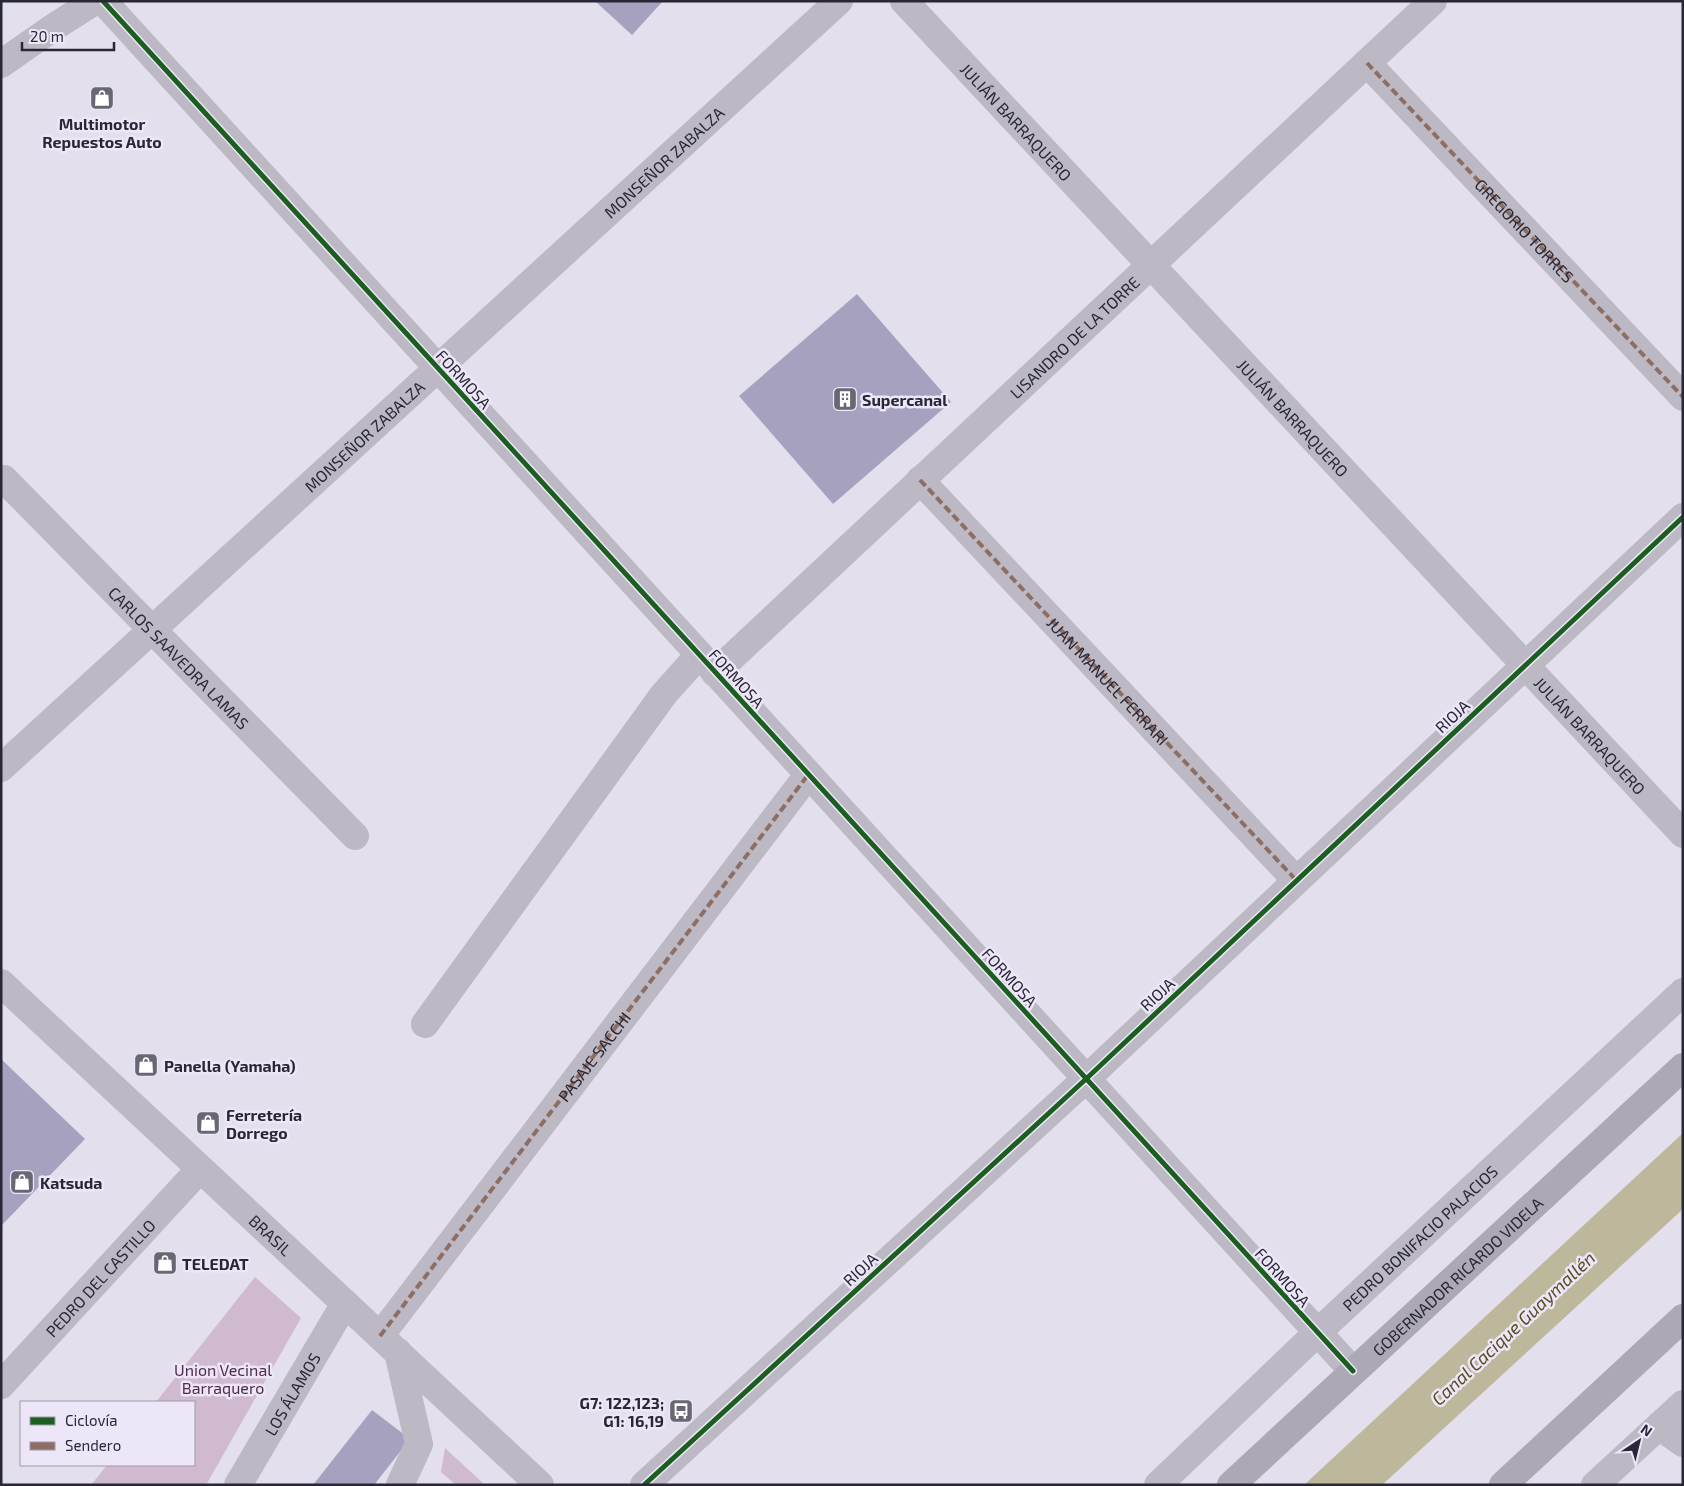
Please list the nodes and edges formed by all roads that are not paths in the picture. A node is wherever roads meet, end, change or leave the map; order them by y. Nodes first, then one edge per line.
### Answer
1 (95, 1) edge
2 (103, 1) edge
3 (839, 1) edge
4 (904, 1) edge
5 (1434, 1) edge
6 (1367, 63) junction
7 (1, 64) edge
8 (1151, 264) junction
9 (438, 369) junction
10 (1683, 397) edge
11 (4, 478) dead end
12 (920, 480) junction
13 (1683, 517) edge
14 (152, 630) junction
15 (707, 664) junction
16 (1525, 665) junction
17 (1, 768) edge
18 (808, 775) junction
19 (1683, 834) edge
20 (355, 836) dead end
21 (1296, 880) junction
22 (1, 983) edge
23 (1683, 992) edge
24 (425, 1024) dead end
25 (1683, 1067) edge
26 (1086, 1078) junction
27 (200, 1169) junction
28 (345, 1303) junction
29 (1683, 1318) edge
30 (1317, 1333) junction
31 (389, 1344) junction
32 (1353, 1371) junction
33 (1, 1385) edge
34 (1683, 1404) edge
35 (1659, 1426) junction
36 (1683, 1443) edge
37 (238, 1485) edge
38 (400, 1485) edge
39 (540, 1485) edge
40 (644, 1485) edge
41 (1158, 1485) edge
42 (1231, 1485) edge
43 (1503, 1485) edge
44 (1595, 1485) edge

1 - 7 street
2 - 9 street, FORMOSA
3 - 9 street, MONSEÑOR ZABALZA
4 - 8 street, JULIÁN BARRAQUERO
5 - 6 street, LISANDRO DE LA TORRE
6 - 8 street, LISANDRO DE LA TORRE
6 - 10 street, GREGORIO TORRES
8 - 12 street, LISANDRO DE LA TORRE
8 - 16 street, JULIÁN BARRAQUERO
9 - 14 street, MONSEÑOR ZABALZA
9 - 15 street, FORMOSA
11 - 14 street, CARLOS SAAVEDRA LAMAS
12 - 15 street, LISANDRO DE LA TORRE
12 - 21 street, JUAN MANUEL FERRARI
13 - 16 street, RIOJA
14 - 17 street, MONSEÑOR ZABALZA
14 - 20 street, CARLOS SAAVEDRA LAMAS
15 - 18 street, FORMOSA
15 - 24 street, LISANDRO DE LA TORRE
16 - 19 street, JULIÁN BARRAQUERO
16 - 21 street, RIOJA
18 - 26 street, FORMOSA
18 - 31 street, PASAJE SACCHI
21 - 26 street, RIOJA
22 - 27 street, BRASIL
23 - 30 street, PEDRO BONIFACIO PALACIOS
25 - 32 highway, GOBERNADOR RICARDO VIDELA
26 - 30 street, FORMOSA
26 - 40 street, RIOJA
27 - 28 street, BRASIL
27 - 33 street, PEDRO DEL CASTILLO
28 - 31 street, BRASIL
28 - 37 street, LOS ÁLAMOS
29 - 43 highway
30 - 32 street, FORMOSA
30 - 41 street, PEDRO BONIFACIO PALACIOS
31 - 38 street
31 - 39 street, BRASIL
32 - 42 highway, GOBERNADOR RICARDO VIDELA
34 - 35 street
35 - 36 street
35 - 44 street

